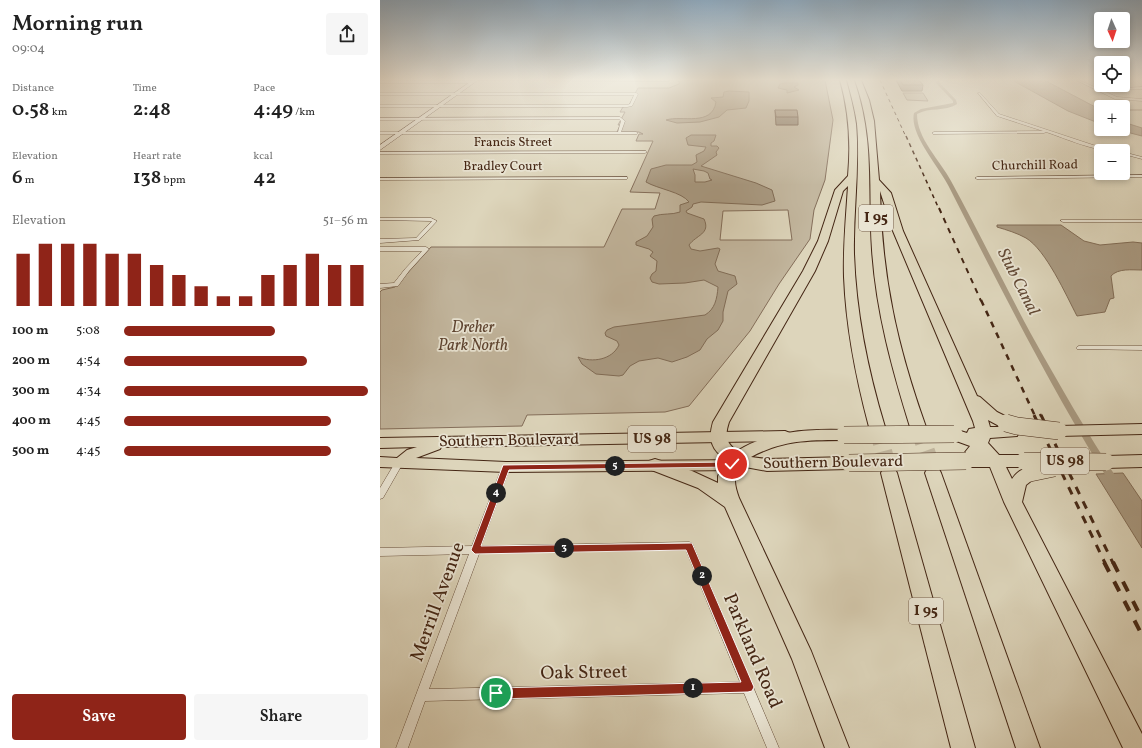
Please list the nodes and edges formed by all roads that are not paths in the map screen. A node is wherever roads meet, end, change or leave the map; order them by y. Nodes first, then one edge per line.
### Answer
1 (427, 115) edge
2 (851, 115) edge
3 (869, 115) edge
4 (998, 115) edge
5 (380, 119) edge
6 (421, 119) junction
7 (1050, 132) junction
8 (380, 133) edge
9 (619, 133) junction
10 (636, 133) dead end
11 (934, 133) dead end
12 (400, 134) junction
13 (1094, 146) edge
14 (380, 148) edge
15 (645, 152) dead end
16 (380, 153) edge
17 (1130, 155) edge
18 (1142, 158) edge
19 (1142, 176) edge
20 (625, 178) dead end
21 (852, 178) junction
22 (977, 178) dead end
23 (380, 179) edge
24 (874, 179) junction
25 (380, 219) edge
26 (1142, 221) edge
27 (1063, 222) dead end
28 (380, 241) edge
29 (380, 249) edge
30 (382, 286) edge
31 (1079, 348) dead end
32 (1142, 348) edge
33 (968, 392) junction
34 (877, 427) tunnel mouth
35 (918, 427) tunnel mouth
36 (1008, 428) junction
37 (1142, 429) edge
38 (794, 436) junction
39 (717, 439) junction
40 (982, 439) junction
41 (456, 441) junction
42 (380, 443) edge
43 (410, 443) junction
44 (380, 455) edge
45 (734, 461) junction
46 (966, 461) junction
47 (995, 461) junction
48 (1141, 461) edge
49 (380, 462) edge
50 (399, 463) junction
51 (655, 465) junction
52 (506, 467) junction
53 (1027, 467) junction
54 (889, 473) tunnel mouth
55 (933, 473) tunnel mouth
56 (380, 496) edge
57 (1013, 502) junction
58 (734, 506) junction
59 (475, 550) junction
60 (380, 552) edge
61 (748, 687) junction
62 (421, 695) junction
63 (402, 748) edge
64 (772, 748) edge
65 (837, 748) edge
66 (963, 748) edge
67 (1028, 748) edge
68 (1136, 748) edge

1 - 6 street
2 - 21 highway, I 95
3 - 24 highway, I 95
4 - 7 street
5 - 6 street
6 - 9 street
6 - 12 street
7 - 11 street
7 - 13 street
8 - 12 street
9 - 10 street
9 - 12 street
12 - 14 street
15 - 16 street, Francis Street
17 - 18 street
19 - 22 street, Churchill Road
20 - 23 street, Bradley Court
21 - 34 highway, I 95
21 - 39 highway
24 - 33 highway
24 - 35 highway, I 95
25 - 28 street
26 - 27 street
29 - 30 street
31 - 32 street
33 - 36 highway
33 - 40 highway
36 - 37 highway, US 98, bridge
36 - 40 highway, US 98
38 - 39 main road, Southern Boulevard / US 98
38 - 40 highway, Southern Boulevard / US 98, bridge
38 - 45 highway
39 - 41 main road, Southern Boulevard / US 98
39 - 45 highway
40 - 46 highway
40 - 47 highway
41 - 43 main road, Southern Boulevard / US 98
41 - 50 main road
42 - 43 main road, Southern Boulevard / US 98
43 - 44 main road
45 - 46 highway, Southern Boulevard / US 98, bridge
45 - 51 main road, Southern Boulevard / US 98
45 - 58 highway
46 - 47 highway, Southern Boulevard / US 98
47 - 53 highway, Southern Boulevard / US 98
47 - 57 highway
48 - 53 highway, Southern Boulevard / US 98, bridge
49 - 50 main road, Southern Boulevard / US 98
50 - 52 main road, Southern Boulevard / US 98
50 - 56 street
51 - 52 main road, Southern Boulevard / US 98
51 - 58 highway
52 - 59 street, Merrill Avenue
53 - 57 highway
54 - 66 highway, I 95
55 - 67 highway
57 - 68 highway
58 - 65 highway
59 - 60 street
59 - 61 street, Parkland Road
59 - 62 street, Merrill Avenue
61 - 62 street, Oak Street
61 - 64 street, Parkland Road
62 - 63 street, Merrill Avenue

